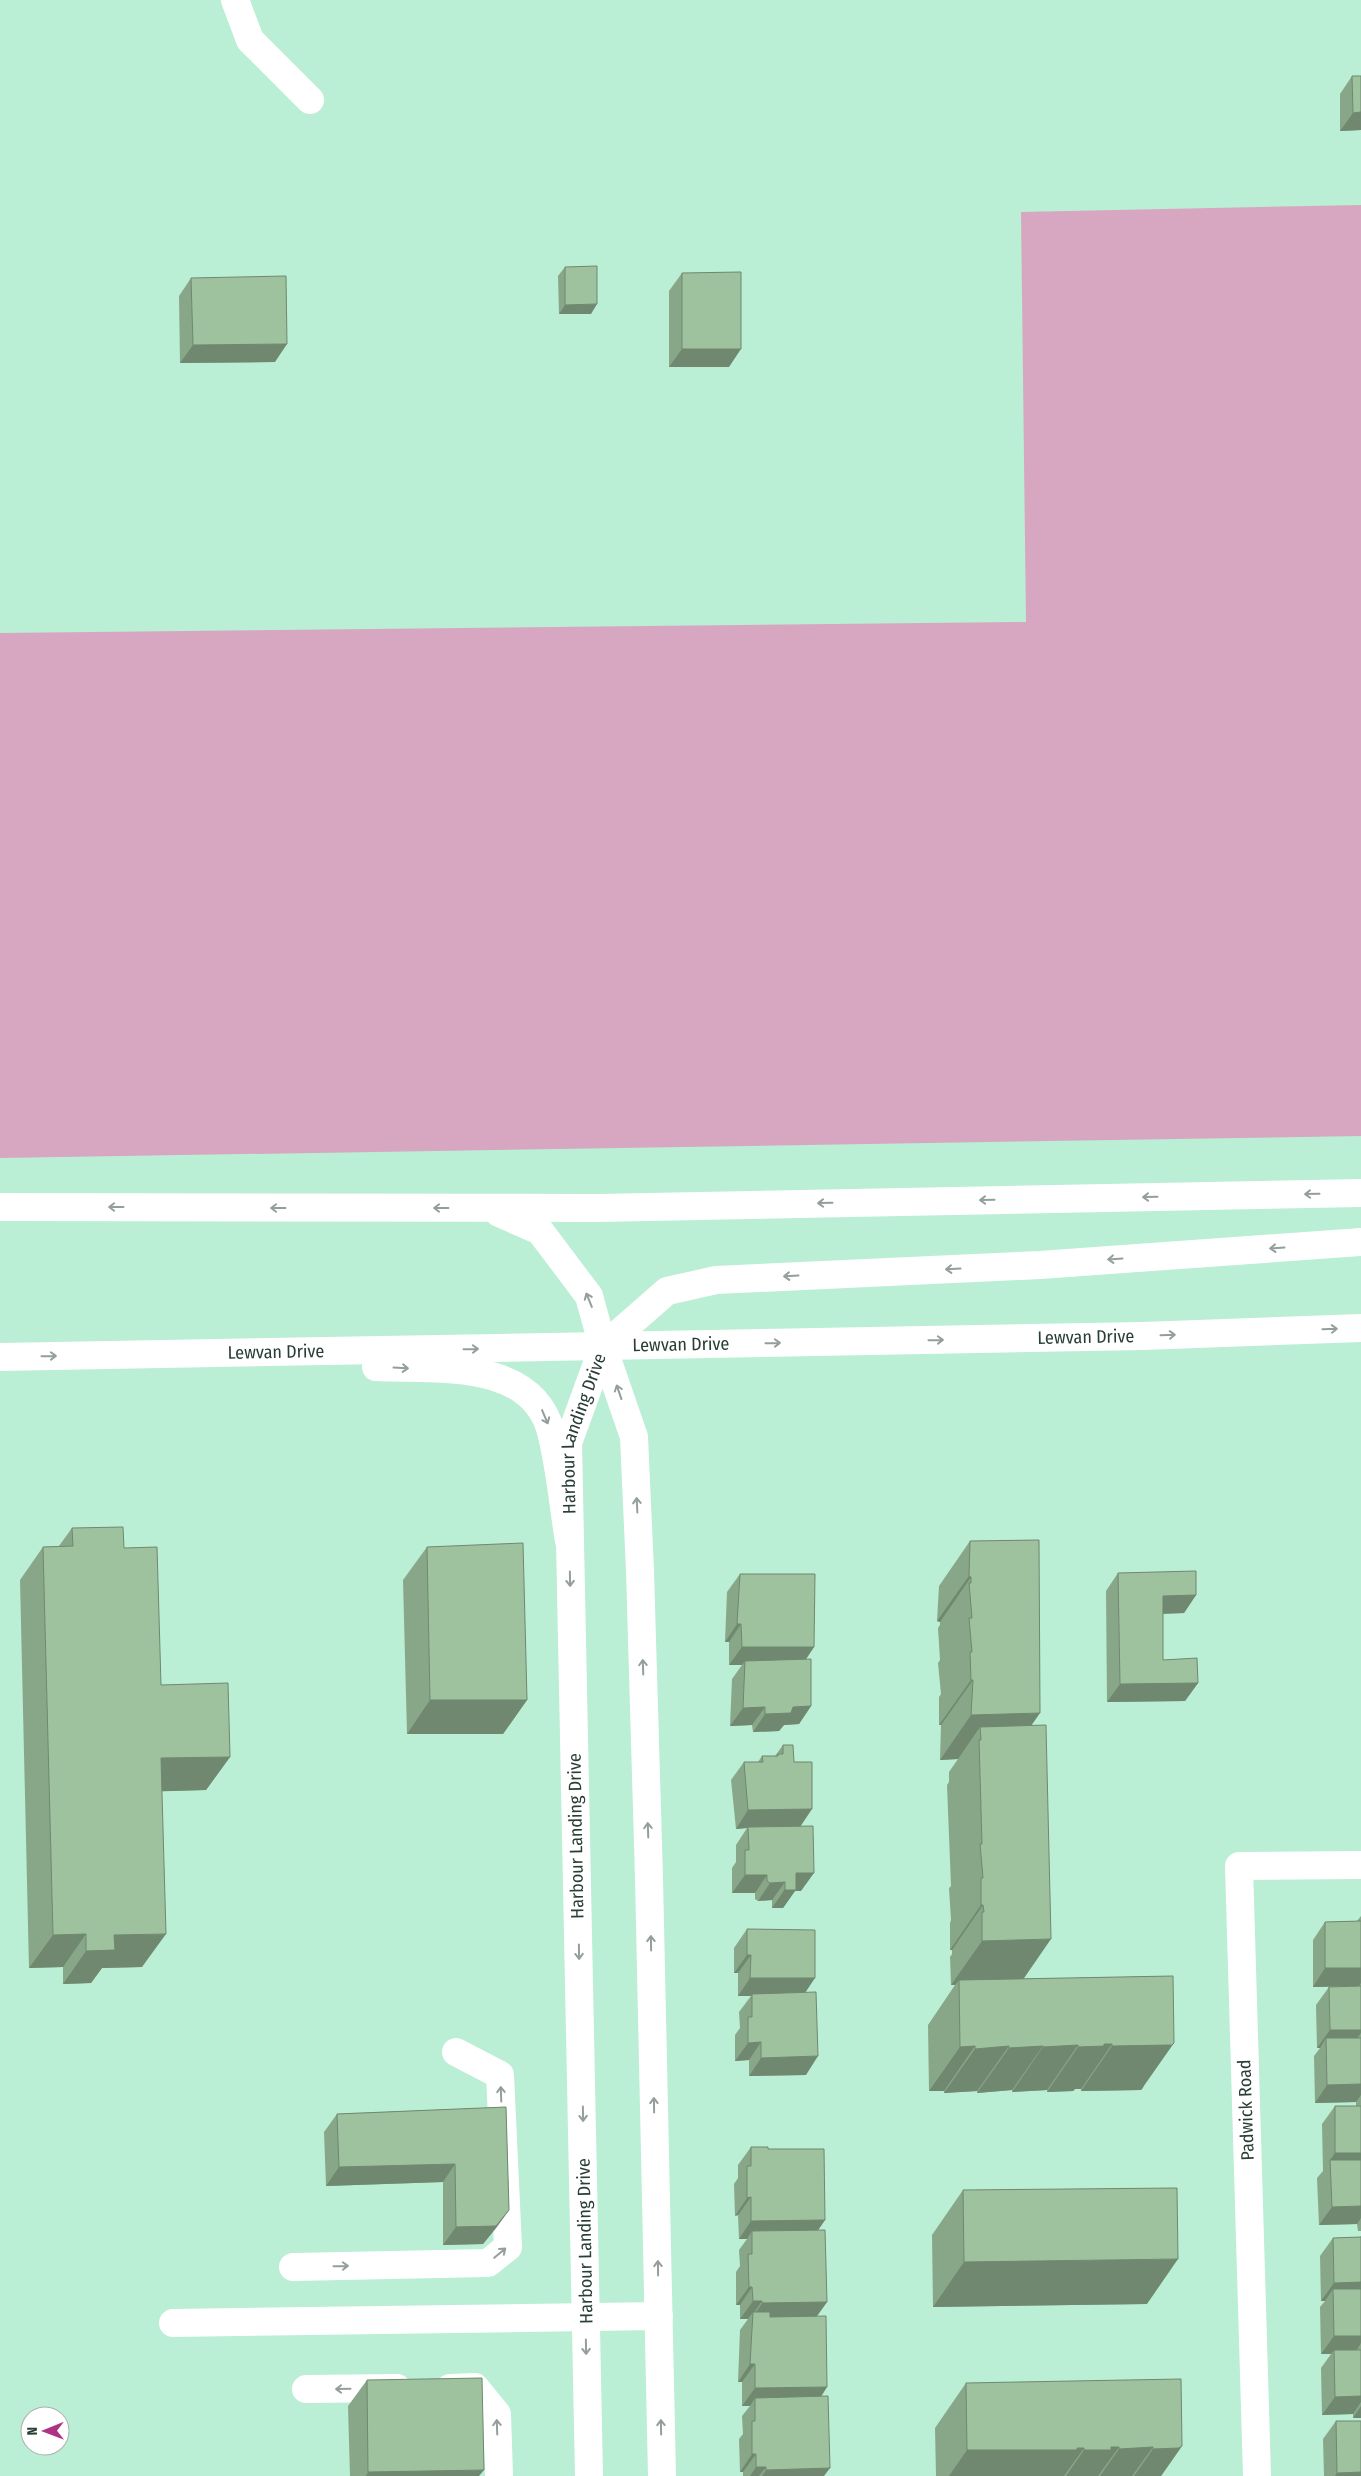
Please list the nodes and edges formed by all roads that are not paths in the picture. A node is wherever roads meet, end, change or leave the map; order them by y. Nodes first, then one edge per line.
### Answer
1 (235, 0) edge
2 (310, 100) dead end
3 (1361, 1193) edge
4 (0, 1207) edge
5 (489, 1208) junction
6 (1361, 1242) edge
7 (1361, 1328) edge
8 (603, 1346) junction
9 (107, 1355) junction
10 (0, 1357) edge
11 (569, 1541) junction
12 (1361, 1865) edge
13 (456, 2052) dead end
14 (293, 2268) dead end
15 (659, 2316) junction
16 (586, 2318) junction
17 (173, 2323) dead end
18 (306, 2389) dead end
19 (499, 2476) edge
20 (589, 2476) edge
21 (662, 2476) edge
22 (1256, 2476) edge

1 - 2 main road
3 -> 5 main road
5 -> 4 main road
8 -> 5 main road
6 -> 8 main road
8 -> 7 main road, Lewvan Drive
9 -> 8 main road, Lewvan Drive
8 - 11 main road, Harbour Landing Drive
15 -> 8 main road, Harbour Landing Drive
10 -> 9 main road, Lewvan Drive
9 -> 11 main road
11 -> 16 main road, Harbour Landing Drive
12 - 22 main road, Padwick Road
14 -> 13 main road
15 - 16 main road
21 -> 15 main road, Harbour Landing Drive
16 - 17 main road
16 -> 20 main road, Harbour Landing Drive
19 -> 18 main road

